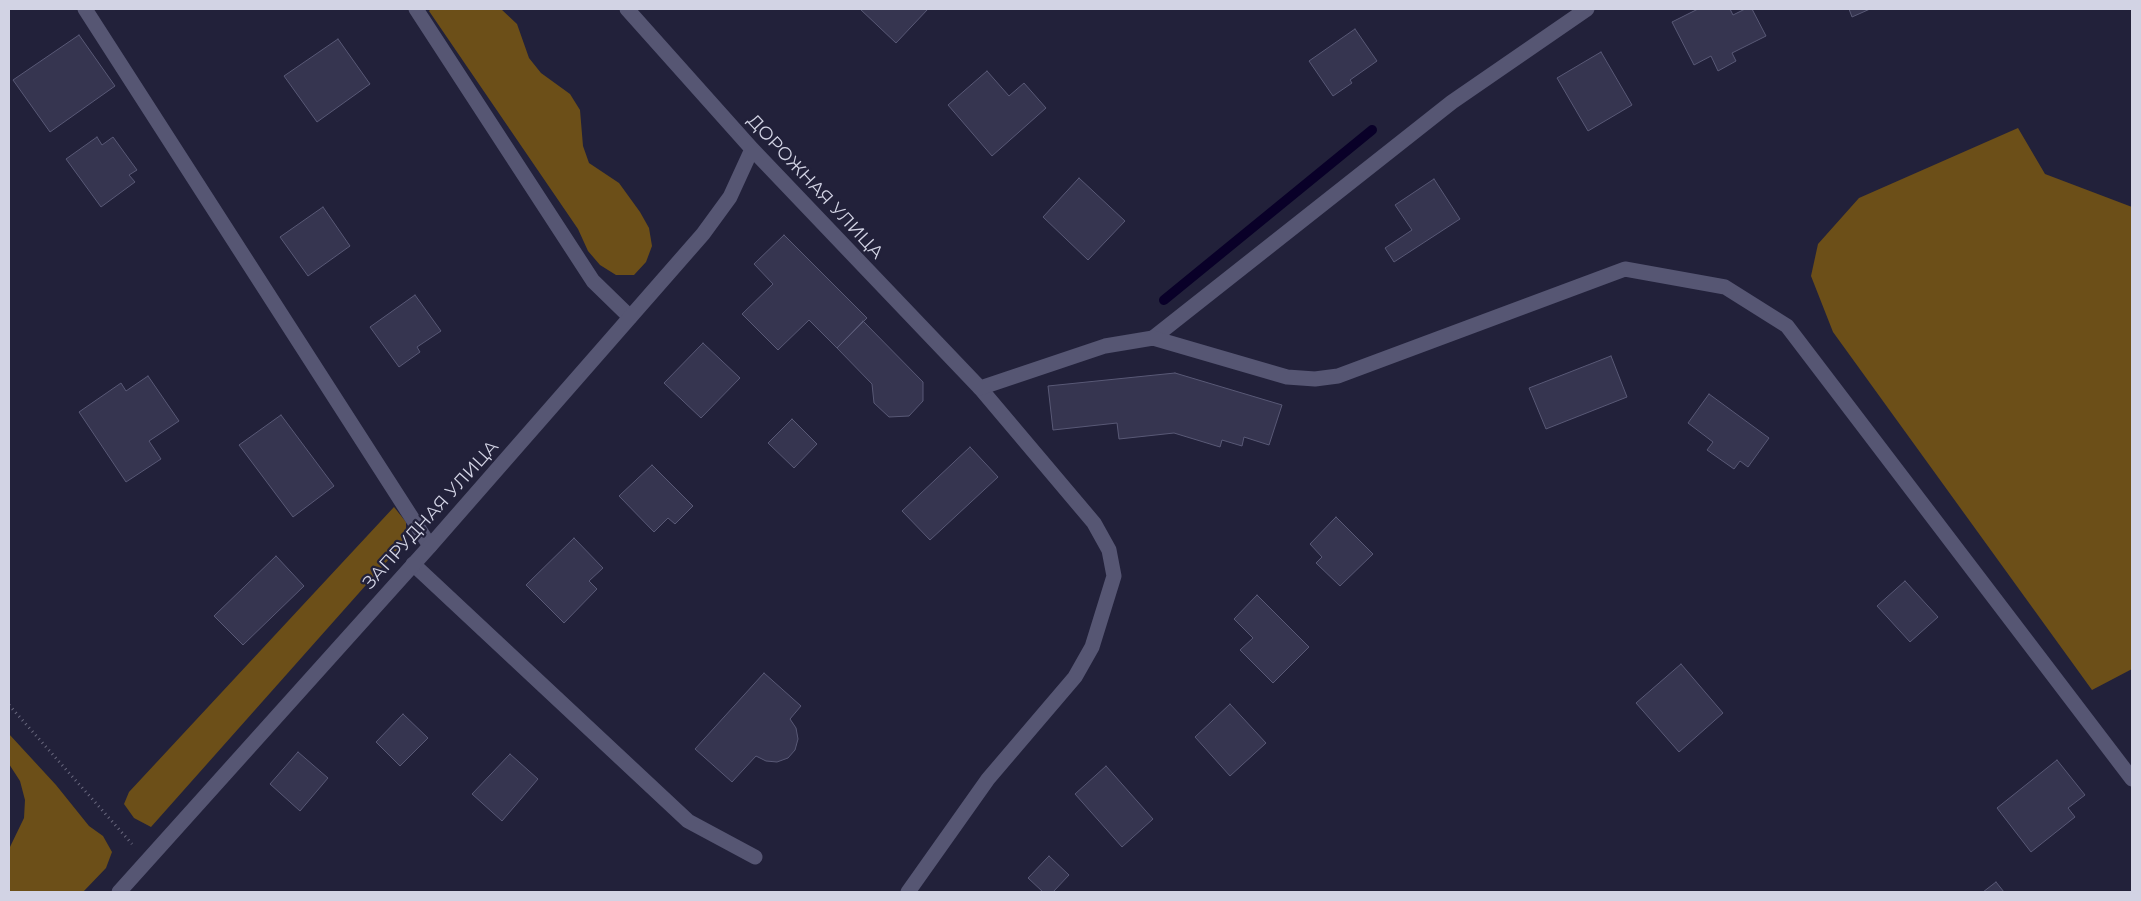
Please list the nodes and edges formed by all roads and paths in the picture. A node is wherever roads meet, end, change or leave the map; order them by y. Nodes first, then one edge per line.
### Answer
1 (85, 9) edge
2 (416, 9) edge
3 (627, 9) edge
4 (1587, 9) edge
5 (752, 150) junction
6 (630, 317) junction
7 (1153, 338) junction
8 (980, 388) junction
9 (430, 546) junction
10 (413, 564) junction
11 (9, 705) edge
12 (2132, 779) edge
13 (755, 857) dead end
14 (147, 862) junction
15 (119, 892) edge
16 (908, 892) edge

1 - 9 street
2 - 6 street
3 - 5 street, ДОРОЖНАЯ УЛИЦА
4 - 7 street
5 - 6 street, ЗАПРУДНАЯ УЛИЦА
5 - 8 street, ДОРОЖНАЯ УЛИЦА
6 - 9 street, ЗАПРУДНАЯ УЛИЦА
7 - 8 street
7 - 12 street
8 - 16 street, ДОРОЖНАЯ УЛИЦА
9 - 10 street, ЗАПРУДНАЯ УЛИЦА
10 - 13 street
10 - 14 street, ЗАПРУДНАЯ УЛИЦА
11 - 14 path
14 - 15 street, ЗАПРУДНАЯ УЛИЦА

